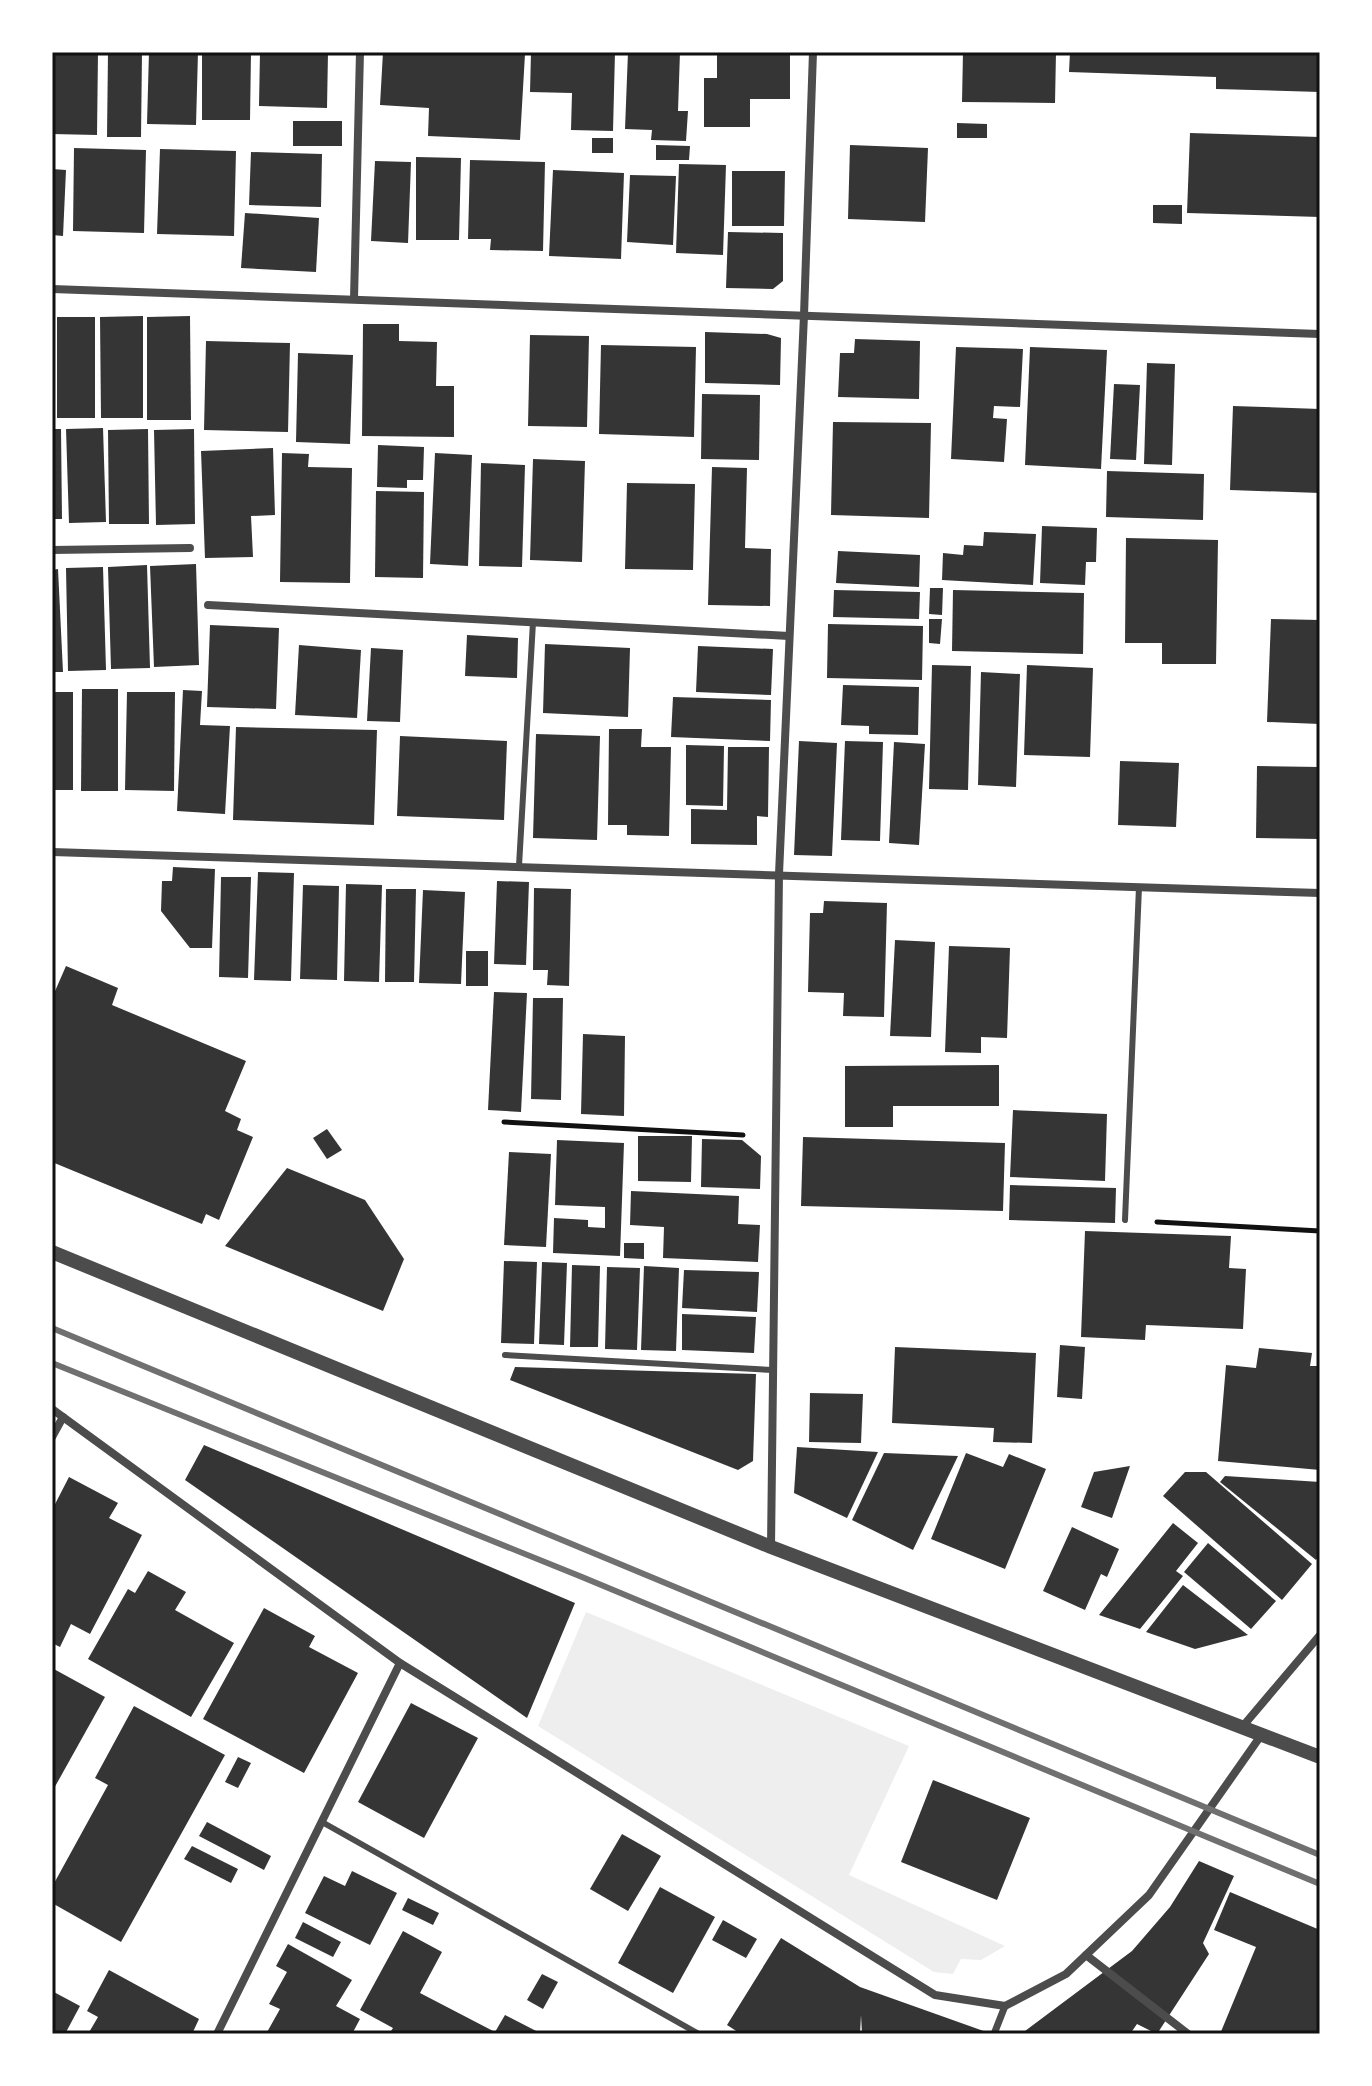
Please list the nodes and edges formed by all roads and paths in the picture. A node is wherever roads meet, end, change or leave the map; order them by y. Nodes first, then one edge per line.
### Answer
1 (360, 52) edge
2 (813, 52) edge
3 (52, 289) edge
4 (354, 299) junction
5 (804, 315) junction
6 (1320, 334) edge
7 (190, 548) dead end
8 (52, 550) edge
9 (208, 605) dead end
10 (533, 622) junction
11 (789, 636) junction
12 (52, 852) edge
13 (519, 866) junction
14 (779, 874) junction
15 (1139, 887) junction
16 (1320, 893) edge
17 (504, 1122) dead end
18 (776, 1136) junction
19 (1125, 1220) joint
20 (1320, 1231) edge
21 (52, 1252) edge
22 (505, 1355) dead end
23 (773, 1370) junction
24 (52, 1409) edge
25 (63, 1417) junction
26 (52, 1437) edge
27 (771, 1547) junction
28 (1320, 1635) edge
29 (400, 1663) junction
30 (1243, 1726) junction
31 (1262, 1734) junction
32 (1320, 1757) edge
33 (322, 1822) junction
34 (1086, 1955) junction
35 (1005, 2006) junction
36 (217, 2034) edge
37 (699, 2034) edge
38 (994, 2034) edge
39 (1188, 2034) edge

1 - 4 street
2 - 5 street
3 - 4 street
4 - 5 street
5 - 6 street
5 - 11 street
7 - 8 street
9 - 10 street
10 - 11 street
10 - 13 lane
11 - 14 street
12 - 13 street
13 - 14 street
14 - 15 street
14 - 18 street
15 - 16 street
15 - 19 lane
17 - 18 path
18 - 23 street
19 - 20 path
21 - 27 street
22 - 23 lane
23 - 27 street
24 - 25 street
25 - 26 street
25 - 29 street
27 - 30 street
28 - 30 street
29 - 33 street
29 - 35 street
30 - 31 street
31 - 32 street
31 - 34 street
33 - 36 street
33 - 37 lane
34 - 35 street
34 - 39 street
35 - 38 street

